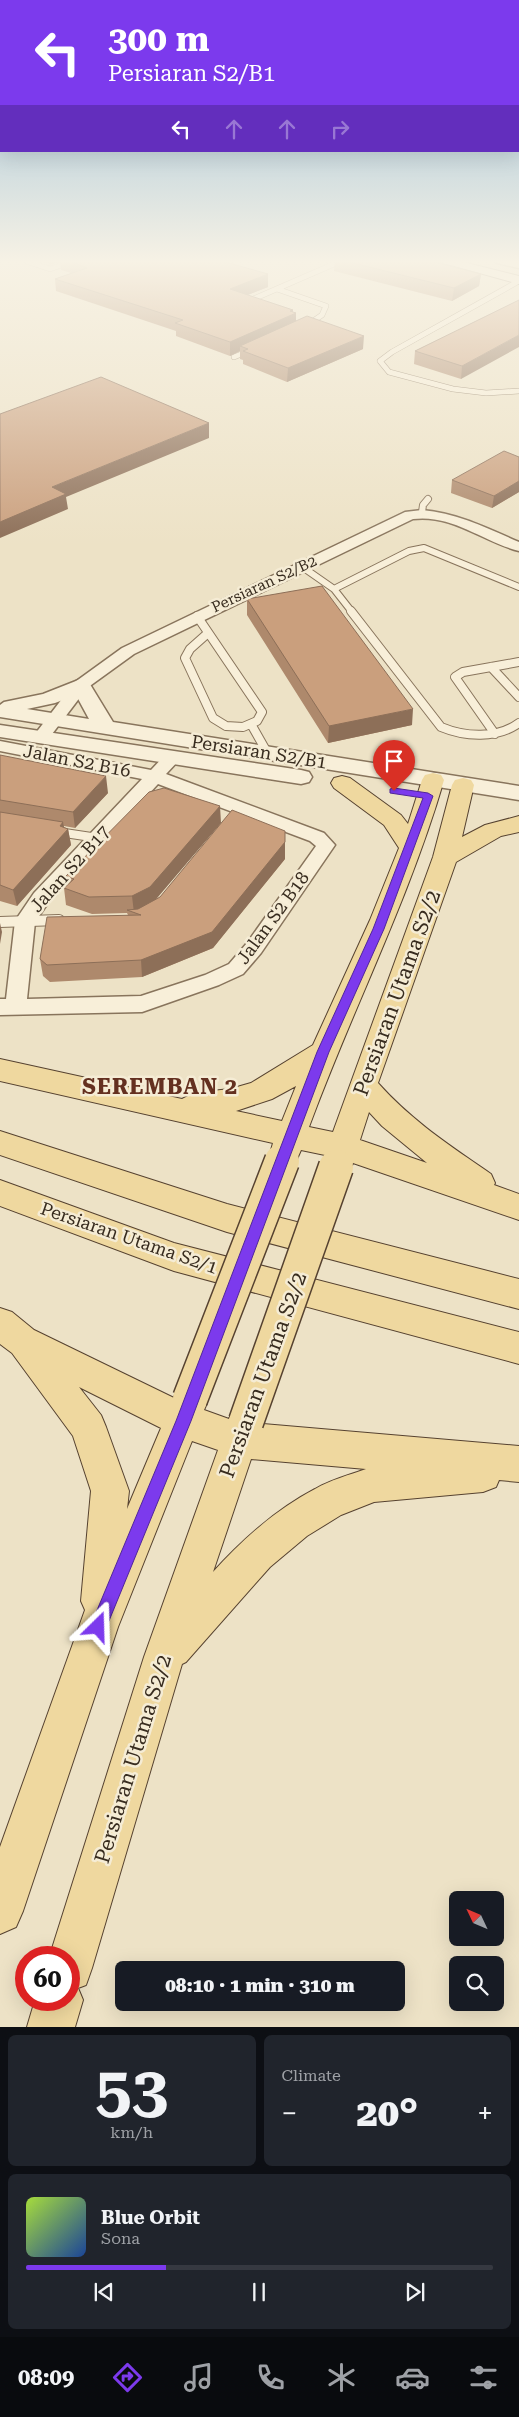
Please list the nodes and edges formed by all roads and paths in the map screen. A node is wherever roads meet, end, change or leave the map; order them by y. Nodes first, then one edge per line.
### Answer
1 (237, 356) edge
2 (387, 356) edge
3 (234, 357) edge
4 (519, 391) edge
5 (519, 547) edge
6 (301, 566) junction
7 (519, 587) edge
8 (334, 589) junction
9 (197, 616) junction
10 (208, 633) junction
11 (519, 662) edge
12 (491, 667) junction
13 (81, 685) junction
14 (519, 697) edge
15 (0, 710) edge
16 (55, 720) junction
17 (519, 723) edge
18 (250, 724) junction
19 (106, 728) junction
20 (0, 730) edge
21 (495, 734) junction
22 (40, 738) junction
23 (0, 746) edge
24 (268, 754) junction
25 (172, 758) junction
26 (154, 776) junction
27 (342, 783) junction
28 (430, 788) junction
29 (461, 793) junction
30 (519, 793) edge
31 (519, 810) edge
32 (519, 824) edge
33 (49, 830) edge
34 (98, 838) junction
35 (410, 847) junction
36 (445, 857) junction
37 (72, 920) edge
38 (25, 921) junction
39 (0, 922) edge
40 (8, 1007) edge
41 (323, 1052) junction
42 (0, 1070) edge
43 (363, 1085) junction
44 (167, 1107) junction
45 (0, 1143) edge
46 (288, 1145) junction
47 (340, 1157) junction
48 (0, 1194) edge
49 (514, 1205) edge
50 (519, 1294) edge
51 (11, 1332) edge
52 (519, 1348) edge
53 (187, 1410) junction
54 (242, 1431) junction
55 (519, 1464) edge
56 (519, 1471) edge
57 (98, 1627) junction
58 (164, 1657) junction
59 (0, 1911) edge
60 (76, 1946) edge
61 (55, 2011) edge
62 (50, 2027) edge

1 - 3 lane
2 - 4 lane
5 - 6 street, Persiaran S2/B2
6 - 8 lane
6 - 9 street, Persiaran S2/B2
7 - 8 lane
8 - 21 lane
9 - 10 lane
9 - 13 street, Persiaran S2/B2
10 - 18 lane
10 - 18 lane
11 - 12 lane
12 - 14 lane
12 - 21 lane
13 - 15 street
13 - 16 street, Persiaran S2/B2
13 - 19 street
15 - 16 street, Persiaran S2/B1
16 - 19 street, Persiaran S2/B1
16 - 22 street, Persiaran S2/B2
17 - 21 lane
18 - 24 lane
19 - 24 street, Persiaran S2/B1
20 - 22 street, Persiaran S2/B1
22 - 25 street, Persiaran S2/B1
23 - 26 street, Jalan S2 B16
24 - 28 street, Persiaran S2/B1
25 - 26 street, Jalan S2 B17
25 - 27 street, Persiaran S2/B1
26 - 34 street, Jalan S2 B17
26 - 40 street, Jalan S2 B18
27 - 28 street, Persiaran S2/B1
27 - 35 main road
28 - 29 street, Persiaran S2/B1
28 - 35 main road, Persiaran Utama S2/2
29 - 30 street, Persiaran S2/B1
29 - 31 street, Persiaran S2/B1
29 - 36 main road, Persiaran Utama S2/2
32 - 36 main road
33 - 34 lane
34 - 38 street, Jalan S2 B17
35 - 41 main road, Persiaran Utama S2/2
36 - 43 main road, Persiaran Utama S2/2
37 - 38 lane
38 - 39 lane
38 - 40 street, Jalan S2 B17
41 - 44 main road
41 - 46 main road, Persiaran Utama S2/2
42 - 44 main road
43 - 47 main road, Persiaran Utama S2/2
43 - 49 main road
44 - 46 main road
45 - 50 main road
46 - 47 main road
46 - 53 main road, Persiaran Utama S2/2, bridge
47 - 49 main road
47 - 54 main road, Persiaran Utama S2/2, bridge
48 - 52 main road, Persiaran Utama S2/1
51 - 53 main road
51 - 57 main road
53 - 54 main road
53 - 57 main road, Persiaran Utama S2/2
54 - 55 main road
54 - 58 main road, Persiaran Utama S2/2
56 - 58 main road
57 - 59 main road, Persiaran Utama S2/2
58 - 60 main road, Persiaran Utama S2/2
61 - 62 main road

